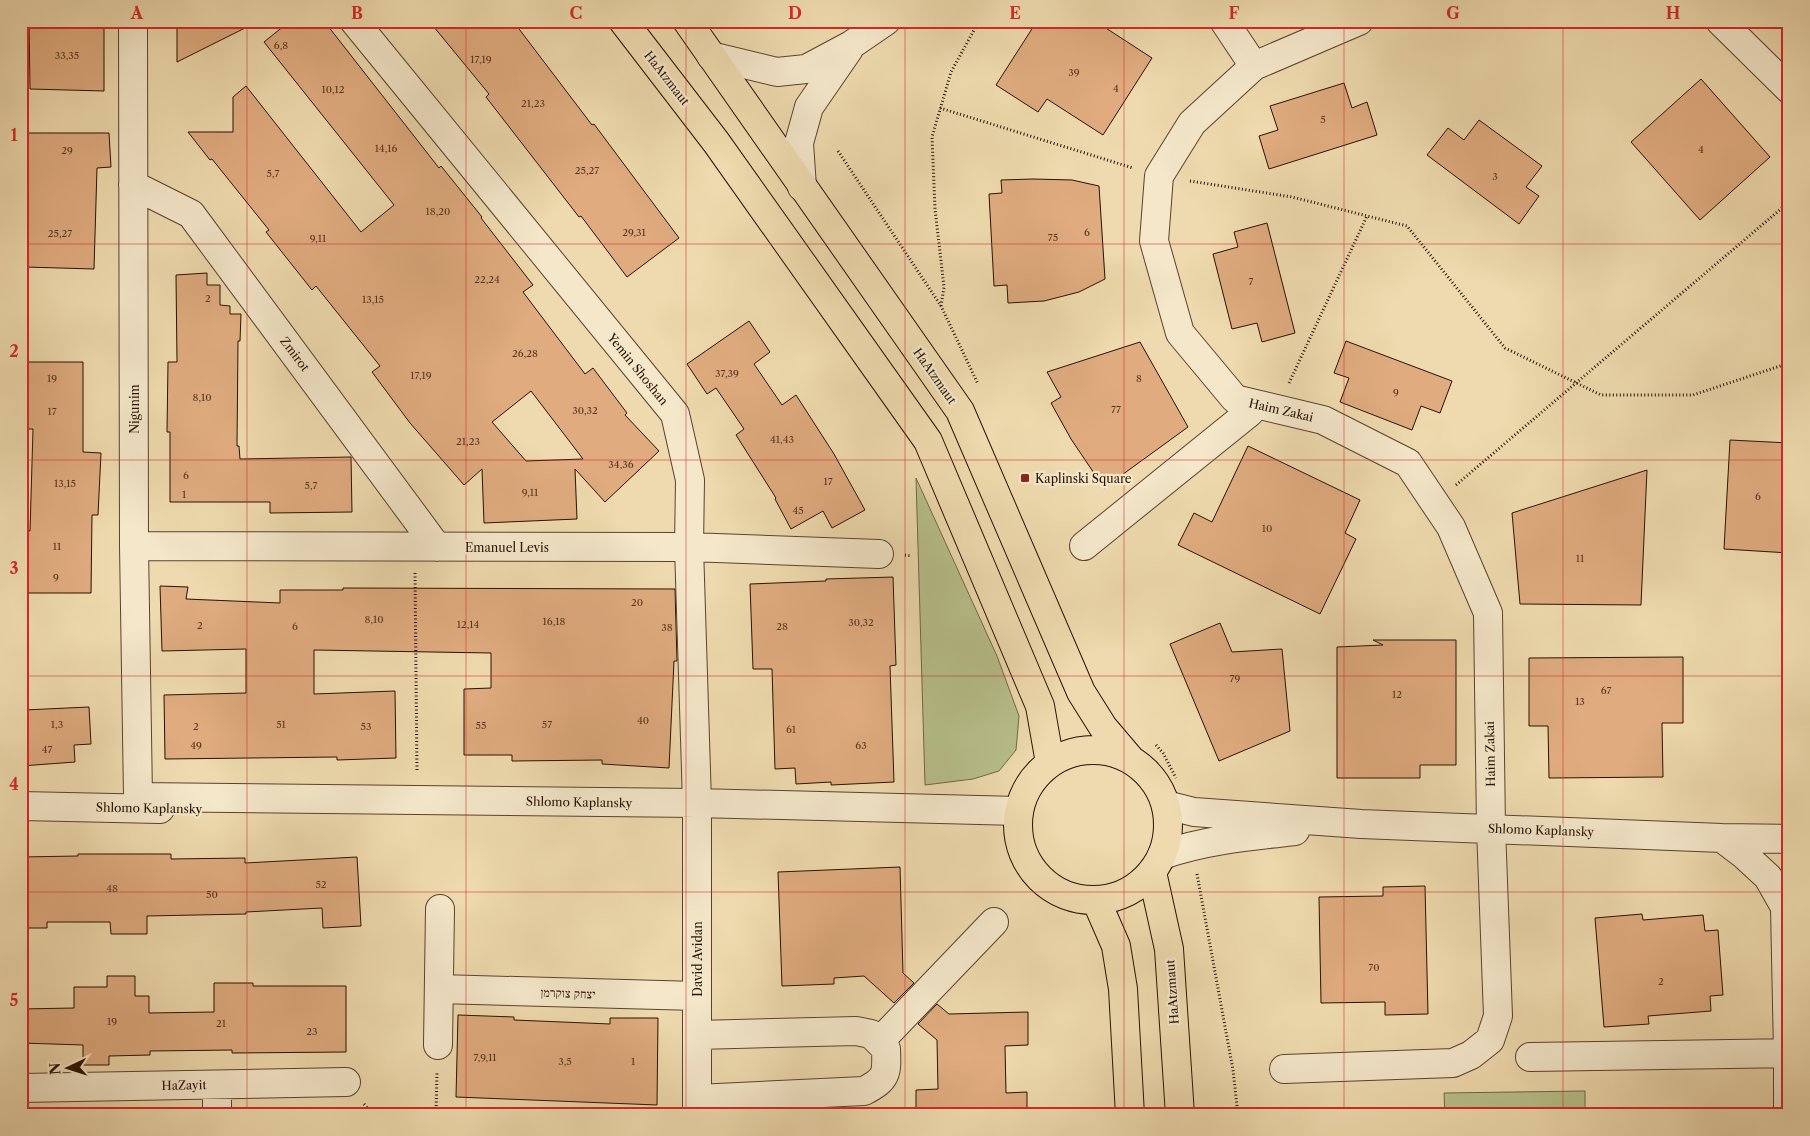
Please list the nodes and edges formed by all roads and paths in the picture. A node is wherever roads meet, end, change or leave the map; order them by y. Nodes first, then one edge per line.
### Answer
1 (132, 21) edge
2 (354, 21) edge
3 (623, 21) edge
4 (687, 21) edge
5 (886, 21) edge
6 (979, 21) edge
7 (1224, 21) edge
8 (1359, 21) edge
9 (1720, 21) edge
10 (851, 46) junction
11 (710, 56) junction
12 (1254, 66) junction
13 (1789, 89) edge
14 (940, 108) junction
15 (838, 151) dead end
16 (1159, 176) junction
17 (132, 185) junction
18 (802, 187) junction
19 (1789, 202) edge
20 (1367, 216) junction
21 (1789, 363) edge
22 (1576, 383) junction
23 (1277, 409) junction
24 (1250, 412) dead end
25 (1450, 490) dead end
26 (134, 546) junction
27 (1084, 546) dead end
28 (426, 547) junction
29 (689, 547) junction
30 (879, 554) dead end
31 (1131, 760) junction
32 (1050, 763) junction
33 (138, 797) joint
34 (418, 800) junction
35 (697, 803) junction
36 (1166, 805) junction
37 (21, 806) edge
38 (278, 810) dead end
39 (1019, 811) junction
40 (1361, 824) junction
41 (1492, 828) junction
42 (1722, 838) junction
43 (1789, 838) edge
44 (1157, 864) junction
45 (1096, 900) junction
46 (1787, 900) edge
47 (440, 909) dead end
48 (994, 922) dead end
49 (438, 989) junction
50 (697, 996) junction
51 (697, 1035) junction
52 (879, 1042) junction
53 (438, 1045) joint
54 (1788, 1053) edge
55 (1530, 1057) dead end
56 (1284, 1069) dead end
57 (346, 1082) dead end
58 (217, 1085) junction
59 (21, 1088) edge
60 (697, 1107) edge
61 (217, 1115) edge
62 (372, 1115) edge
63 (1130, 1115) edge
64 (1180, 1115) edge
65 (1788, 1115) edge

1 - 17 street, Nigunim
2 - 29 street, Yemin Shoshan
3 - 32 main road, HaAtzmaut
4 - 11 main road, HaAtzmaut
5 - 10 street
6 - 14 path
7 - 12 street
8 - 12 street, Haim Zakai
9 - 13 street
10 - 11 street
10 - 18 street
11 - 18 main road, HaAtzmaut
12 - 16 street, Haim Zakai
14 - 15 path
14 - 16 path
16 - 20 path
16 - 23 street, Haim Zakai
17 - 26 street, Nigunim
17 - 28 street, Zmirot
18 - 31 main road, HaAtzmaut
19 - 22 path
20 - 22 path
20 - 23 path
21 - 22 path
22 - 25 path
23 - 41 street, Haim Zakai
24 - 27 street
26 - 28 street, Emanuel Levis
26 - 33 street, Nigunim
28 - 29 street, Emanuel Levis
28 - 34 path
29 - 30 street, Emanuel Levis
29 - 35 street, Yemin Shoshan
31 - 32 main road
31 - 36 main road
32 - 39 main road
33 - 34 street, Shlomo Kaplansky
34 - 35 street, Shlomo Kaplansky
35 - 39 street, Shlomo Kaplansky
35 - 50 street, David Avidan
36 - 40 street, Shlomo Kaplansky
36 - 44 main road
37 - 38 street, Shlomo Kaplansky
39 - 45 main road
40 - 41 street, Shlomo Kaplansky
40 - 44 street, Shlomo Kaplansky
41 - 42 street, Shlomo Kaplansky
41 - 56 street, Haim Zakai
42 - 43 street, Shlomo Kaplansky
42 - 46 street
44 - 45 main road
44 - 64 main road, HaAtzmaut
45 - 63 main road
46 - 54 street
47 - 49 street
48 - 52 street
49 - 50 street, יצחק צוקרמן
49 - 53 street
50 - 51 street, David Avidan
51 - 52 street
51 - 60 street, David Avidan
52 - 60 street
53 - 62 path
54 - 55 street
54 - 65 street
57 - 58 street, HaZayit
58 - 59 street, HaZayit
58 - 61 street

